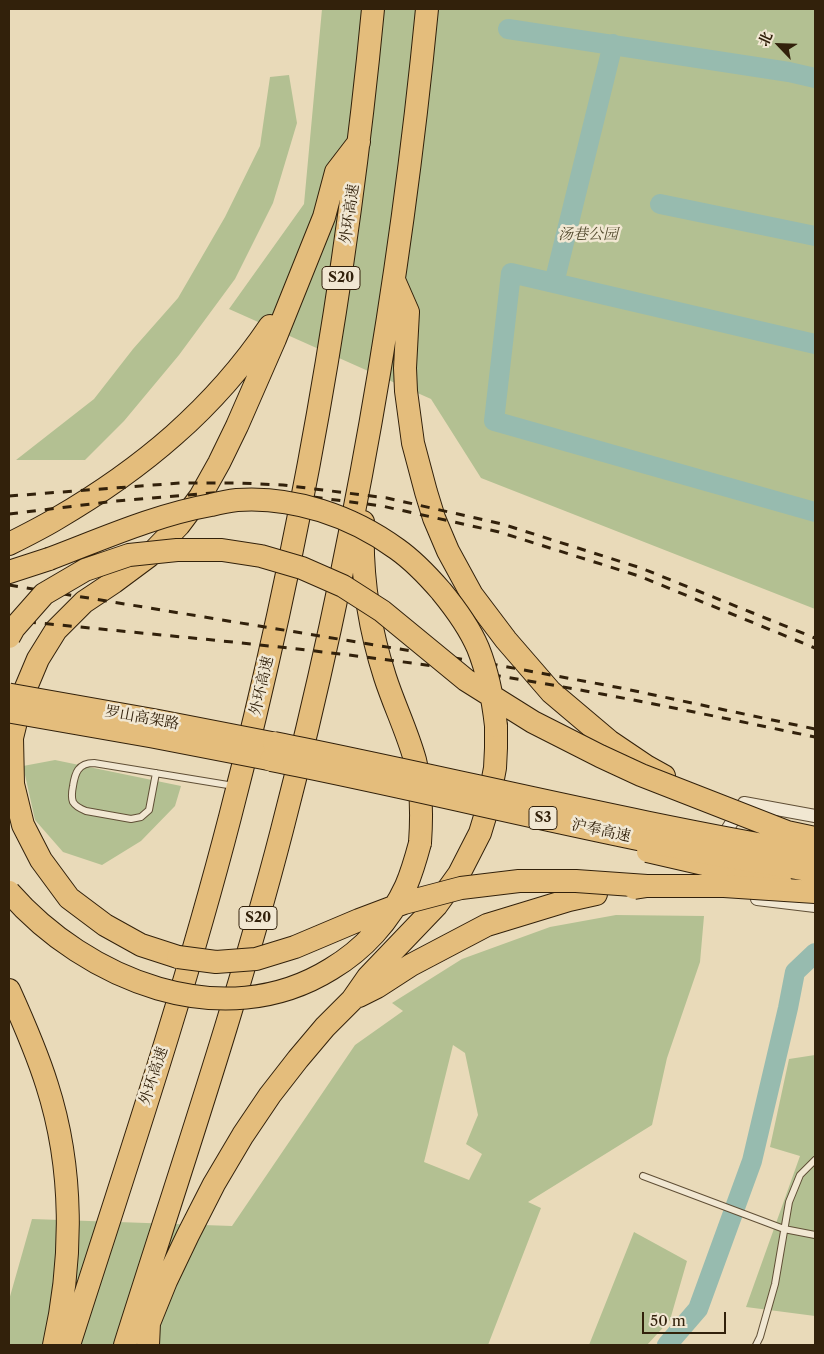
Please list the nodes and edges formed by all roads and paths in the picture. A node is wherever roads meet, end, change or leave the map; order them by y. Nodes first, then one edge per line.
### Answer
1 (374, 9) edge
2 (427, 9) edge
3 (359, 141) junction
4 (306, 260) junction
5 (394, 280) junction
6 (360, 483) junction
7 (9, 544) edge
8 (9, 572) edge
9 (9, 637) edge
10 (9, 688) edge
11 (9, 694) edge
12 (9, 712) edge
13 (9, 720) edge
14 (272, 752) junction
15 (156, 773) junction
16 (238, 786) junction
17 (714, 804) junction
18 (815, 816) edge
19 (815, 838) edge
20 (815, 850) edge
21 (815, 854) edge
22 (815, 871) edge
23 (648, 886) junction
24 (9, 892) edge
25 (815, 892) edge
26 (815, 906) edge
27 (9, 990) edge
28 (352, 1000) junction
29 (815, 1160) edge
30 (643, 1176) dead end
31 (784, 1229) junction
32 (815, 1235) edge
33 (64, 1293) junction
34 (149, 1323) junction
35 (37, 1345) edge
36 (54, 1345) edge
37 (69, 1345) edge
38 (126, 1345) edge
39 (148, 1345) edge
40 (756, 1345) edge

1 - 3 highway, 外环高速 / S20
2 - 5 highway, S20
3 - 4 highway
3 - 16 highway, 外环高速 / S20
4 - 7 highway
4 - 23 highway, bridge
5 - 6 highway, S20
5 - 17 highway, bridge
6 - 24 highway, bridge
6 - 38 highway, S20
8 - 28 highway, bridge
9 - 17 highway, bridge
10 - 20 main road
11 - 14 highway, 罗山高架路, bridge
12 - 14 highway, 罗山高架路, bridge
13 - 25 main road, bridge
14 - 21 highway, 沪奉高速 / S3, bridge
14 - 22 highway, 沪奉高速 / S3, bridge
15 - 15 lane
15 - 16 lane
16 - 37 highway, 外环高速 / S20
17 - 19 highway, bridge
18 - 26 street
23 - 25 highway, bridge
23 - 28 highway, bridge
27 - 33 highway
28 - 34 highway
29 - 31 lane
30 - 31 lane
31 - 32 lane
31 - 40 lane
33 - 35 highway
33 - 36 highway
34 - 38 highway
34 - 39 highway

